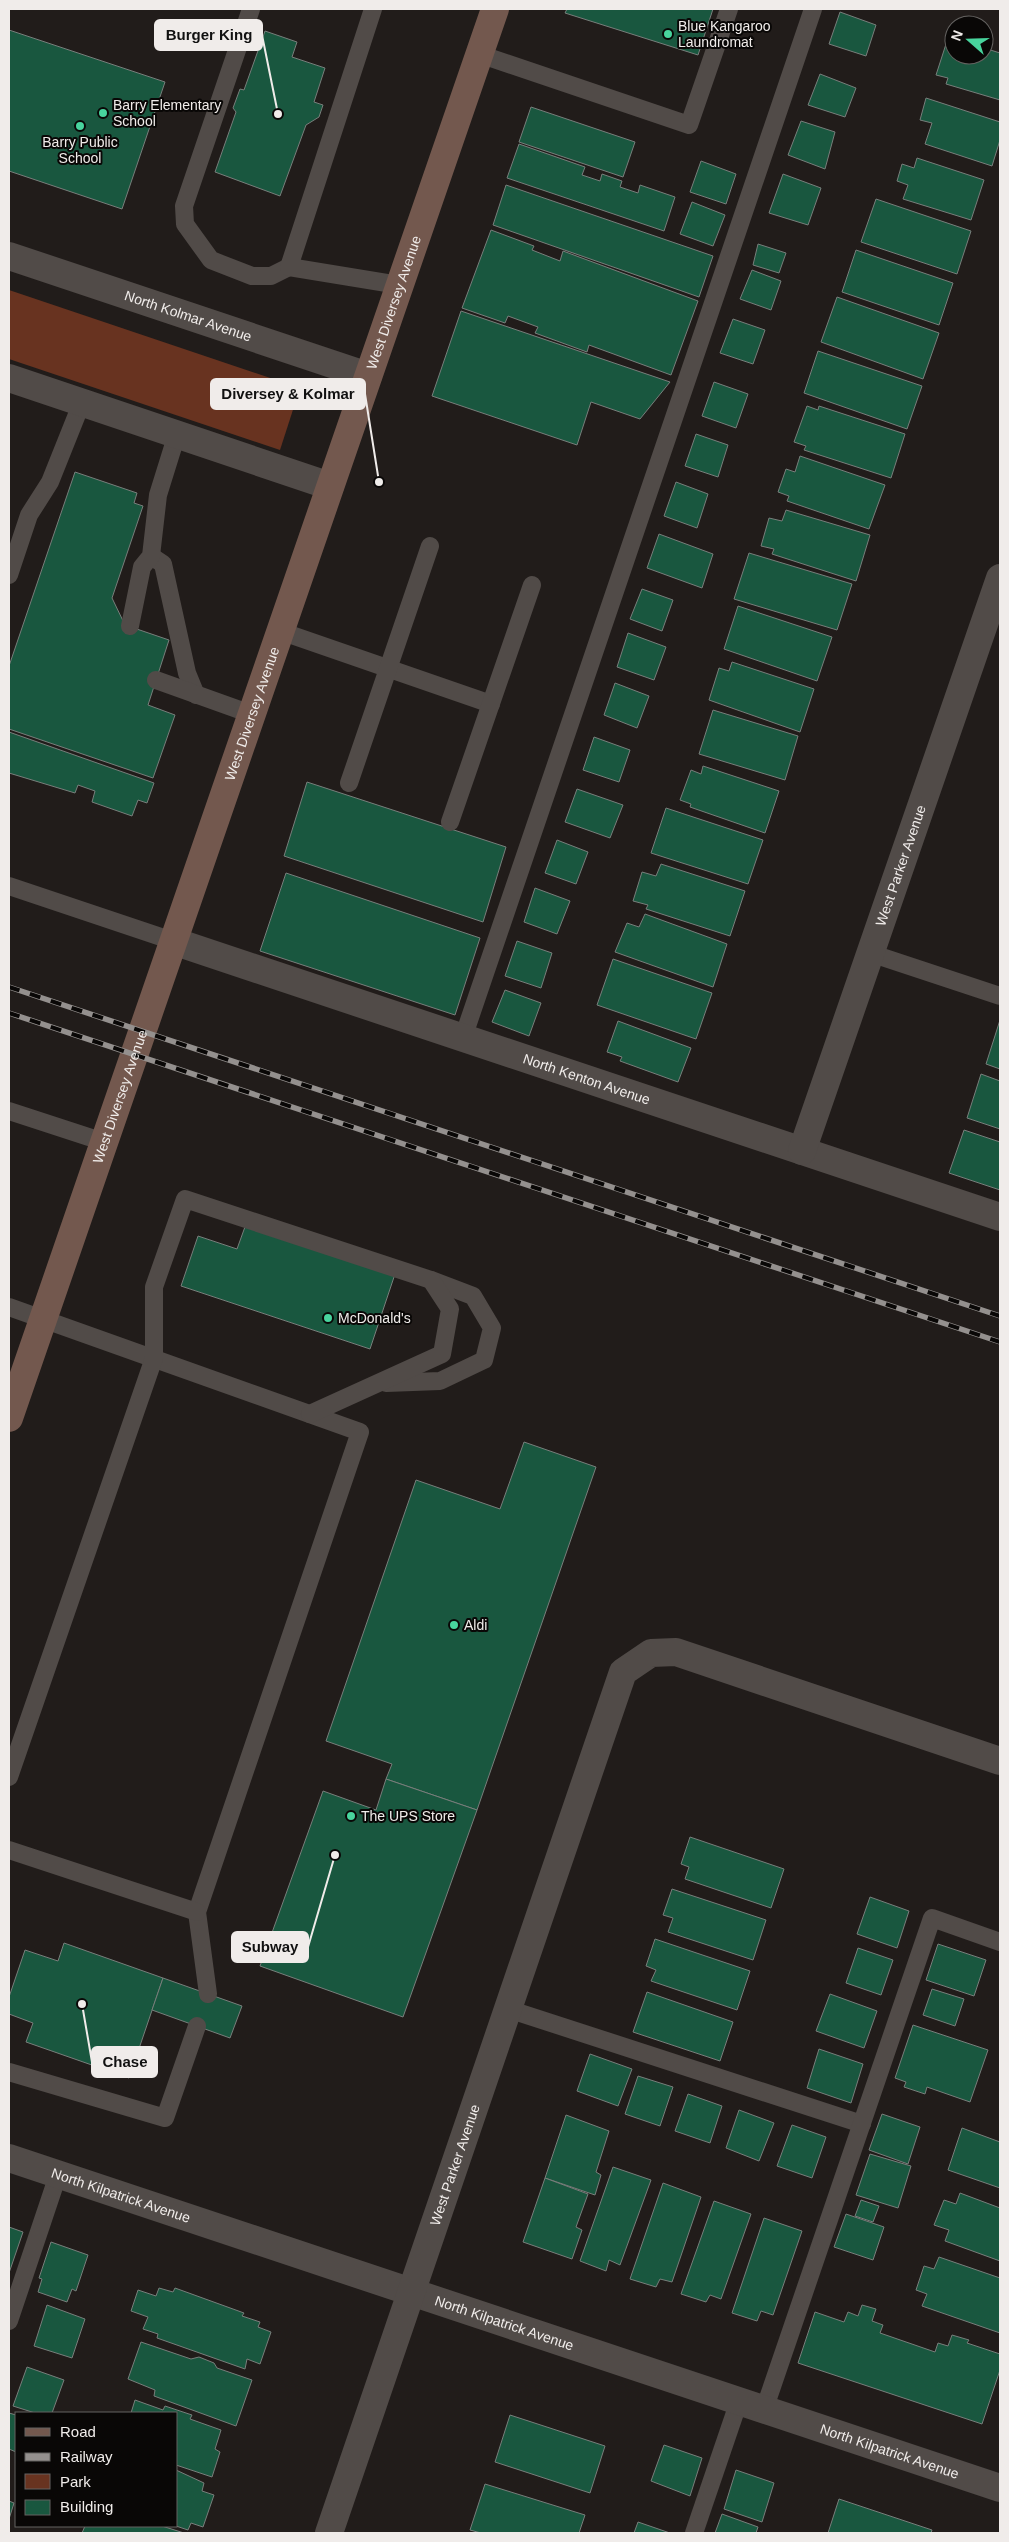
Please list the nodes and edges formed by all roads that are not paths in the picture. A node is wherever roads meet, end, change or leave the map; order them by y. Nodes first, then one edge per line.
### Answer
1 (251, 9) edge
2 (373, 9) edge
3 (495, 9) edge
4 (729, 9) edge
5 (813, 9) edge
6 (479, 54) junction
7 (9, 256) edge
8 (289, 267) junction
9 (399, 285) junction
10 (368, 376) junction
11 (9, 378) edge
12 (82, 402) junction
13 (177, 434) junction
14 (330, 486) junction
15 (430, 546) dead end
16 (151, 556) junction
17 (9, 575) edge
18 (1000, 578) edge
19 (532, 585) dead end
20 (130, 626) dead end
21 (280, 631) junction
22 (388, 668) junction
23 (156, 680) dead end
24 (196, 695) junction
25 (491, 704) junction
26 (252, 714) junction
27 (348, 783) dead end
28 (450, 822) dead end
29 (9, 886) edge
30 (173, 941) junction
31 (870, 953) junction
32 (1000, 996) edge
33 (462, 1038) junction
34 (9, 1110) edge
35 (104, 1142) junction
36 (802, 1151) junction
37 (1000, 1217) edge
38 (431, 1280) junction
39 (9, 1307) edge
40 (42, 1319) junction
41 (154, 1358) junction
42 (378, 1383) junction
43 (310, 1414) junction
44 (9, 1418) edge
45 (1000, 1761) edge
46 (9, 1777) edge
47 (9, 1850) edge
48 (197, 1912) junction
49 (1000, 1942) edge
50 (208, 1994) dead end
51 (508, 2009) junction
52 (197, 2026) dead end
53 (9, 2072) edge
54 (862, 2124) junction
55 (9, 2158) edge
56 (58, 2175) junction
57 (412, 2293) junction
58 (9, 2321) edge
59 (752, 2406) junction
60 (1000, 2488) edge
61 (329, 2533) edge
62 (694, 2533) edge

1 - 8 lane
2 - 8 lane
3 - 6 main road, West Diversey Avenue
4 - 6 lane
5 - 33 lane
6 - 9 main road, West Diversey Avenue
7 - 10 street, North Kolmar Avenue
8 - 9 lane
9 - 10 main road, West Diversey Avenue
10 - 14 main road, West Diversey Avenue
11 - 12 street
12 - 13 street
12 - 17 lane
13 - 14 street
13 - 16 lane
14 - 21 main road, West Diversey Avenue
15 - 22 lane
16 - 20 lane
16 - 24 lane
18 - 31 street, West Parker Avenue
19 - 25 lane
21 - 22 lane
21 - 26 main road, West Diversey Avenue
22 - 25 lane
22 - 27 lane
23 - 24 lane
24 - 26 lane
25 - 28 lane
26 - 30 main road, West Diversey Avenue
29 - 30 lane
30 - 33 street, North Kenton Avenue
30 - 35 main road, West Diversey Avenue
31 - 32 lane
31 - 36 street, West Parker Avenue
33 - 36 street, North Kenton Avenue
34 - 35 lane
35 - 40 main road, West Diversey Avenue
36 - 37 street, North Kenton Avenue
38 - 41 lane
38 - 42 lane
38 - 42 lane
39 - 40 lane
40 - 41 lane
40 - 44 main road, West Diversey Avenue
41 - 43 lane
41 - 46 lane
42 - 43 lane
43 - 48 lane
45 - 51 street, West Parker Avenue
47 - 48 lane
48 - 50 lane
49 - 54 lane
51 - 54 lane
51 - 57 street, West Parker Avenue
52 - 53 lane
54 - 59 lane
55 - 56 street, North Kilpatrick Avenue
56 - 57 street, North Kilpatrick Avenue
56 - 58 lane
57 - 59 street, North Kilpatrick Avenue
57 - 61 street, West Parker Avenue
59 - 60 street, North Kilpatrick Avenue
59 - 62 lane

